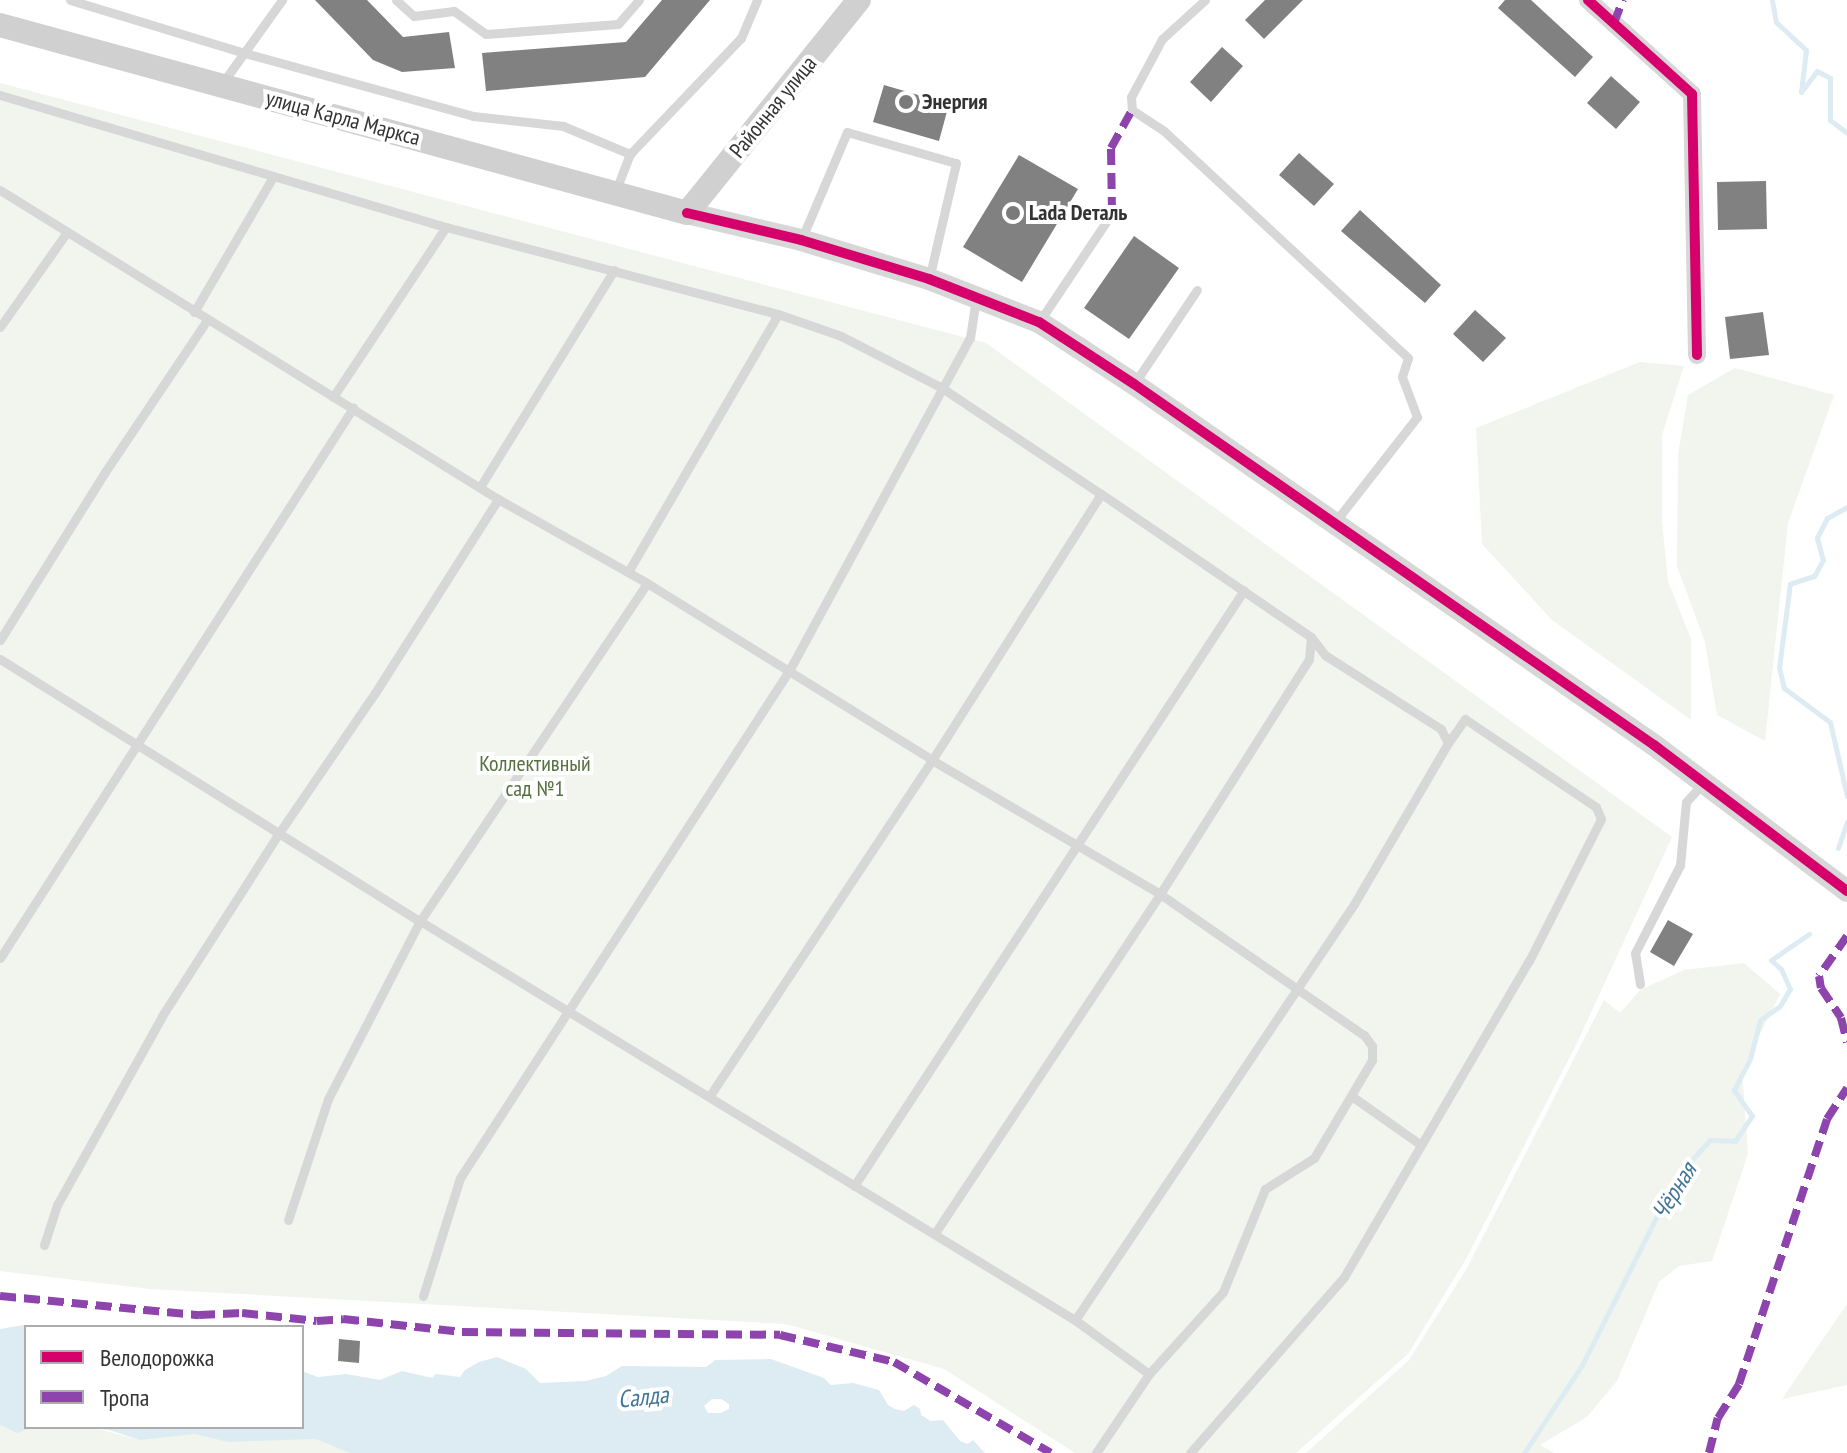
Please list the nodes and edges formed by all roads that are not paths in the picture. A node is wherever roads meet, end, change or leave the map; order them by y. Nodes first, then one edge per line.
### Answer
1 (70, 0) edge
2 (282, 0) edge
3 (396, 0) edge
4 (639, 0) edge
5 (757, 0) edge
6 (859, 0) edge
7 (1205, 0) edge
8 (1588, 0) edge
9 (0, 25) edge
10 (241, 52) junction
11 (221, 85) junction
12 (0, 95) edge
13 (630, 154) junction
14 (273, 177) junction
15 (0, 190) edge
16 (615, 192) junction
17 (687, 213) junction
18 (1112, 213) dead end
19 (446, 227) junction
20 (67, 232) junction
21 (801, 240) junction
22 (614, 270) junction
23 (929, 279) junction
24 (1197, 290) dead end
25 (976, 298) junction
26 (194, 312) junction
27 (778, 314) junction
28 (207, 320) junction
29 (1039, 322) junction
30 (0, 327) edge
31 (1697, 355) dead end
32 (1134, 384) junction
33 (942, 388) junction
34 (333, 397) junction
35 (353, 408) junction
36 (480, 487) junction
37 (1101, 494) junction
38 (498, 499) junction
39 (1334, 524) junction
40 (628, 572) junction
41 (647, 583) junction
42 (1244, 590) junction
43 (1311, 637) junction
44 (0, 640) edge
45 (0, 659) edge
46 (790, 669) junction
47 (1448, 743) junction
48 (137, 744) junction
49 (932, 760) junction
50 (1704, 782) junction
51 (279, 833) junction
52 (1078, 848) junction
53 (1847, 891) edge
54 (1160, 894) junction
55 (420, 921) junction
56 (0, 958) edge
57 (1640, 984) dead end
58 (1297, 986) junction
59 (569, 1008) junction
60 (710, 1095) junction
61 (1353, 1097) junction
62 (1421, 1145) junction
63 (854, 1186) junction
64 (288, 1220) dead end
65 (935, 1233) junction
66 (44, 1245) dead end
67 (423, 1296) dead end
68 (1075, 1320) junction
69 (1149, 1374) junction
70 (1096, 1453) edge
71 (1190, 1453) edge

1 - 10 lane
2 - 10 lane
3 - 4 lane
5 - 13 lane
6 - 17 main road, Районная улица
7 - 39 lane
8 - 31 street
9 - 11 main road, улица Карла Маркса
10 - 11 lane
10 - 13 lane
11 - 16 main road, улица Карла Маркса
12 - 14 lane
13 - 16 lane
14 - 19 lane
14 - 26 lane
15 - 20 lane
16 - 17 main road, улица Карла Маркса
17 - 21 street
18 - 29 lane
19 - 22 lane
19 - 34 lane
20 - 26 lane
20 - 30 lane
21 - 23 street
21 - 23 lane
22 - 27 lane
22 - 36 lane
23 - 25 street
24 - 32 lane
25 - 29 street
25 - 33 lane
26 - 28 lane
27 - 33 lane
27 - 40 lane
28 - 34 lane
28 - 44 lane
29 - 32 street
32 - 39 street
33 - 37 lane
33 - 46 lane
34 - 35 lane
35 - 36 lane
35 - 48 lane
36 - 38 lane
37 - 42 lane
37 - 49 lane
38 - 40 lane
38 - 51 lane
39 - 50 street
40 - 41 lane
41 - 46 lane
41 - 55 lane
42 - 43 lane
42 - 52 lane
43 - 47 lane
43 - 54 lane
45 - 48 lane
46 - 49 lane
46 - 59 lane
47 - 58 lane
47 - 62 lane
48 - 51 lane
48 - 56 lane
49 - 52 lane
49 - 60 lane
50 - 53 street
50 - 57 lane
51 - 55 lane
51 - 66 lane
52 - 54 lane
52 - 63 lane
54 - 58 lane
54 - 65 lane
55 - 59 lane
55 - 64 lane
58 - 61 lane
58 - 68 lane
59 - 60 lane
59 - 67 lane
60 - 63 lane
61 - 62 lane
61 - 69 lane
62 - 71 lane
63 - 65 lane
65 - 68 lane
68 - 69 lane
69 - 70 lane

